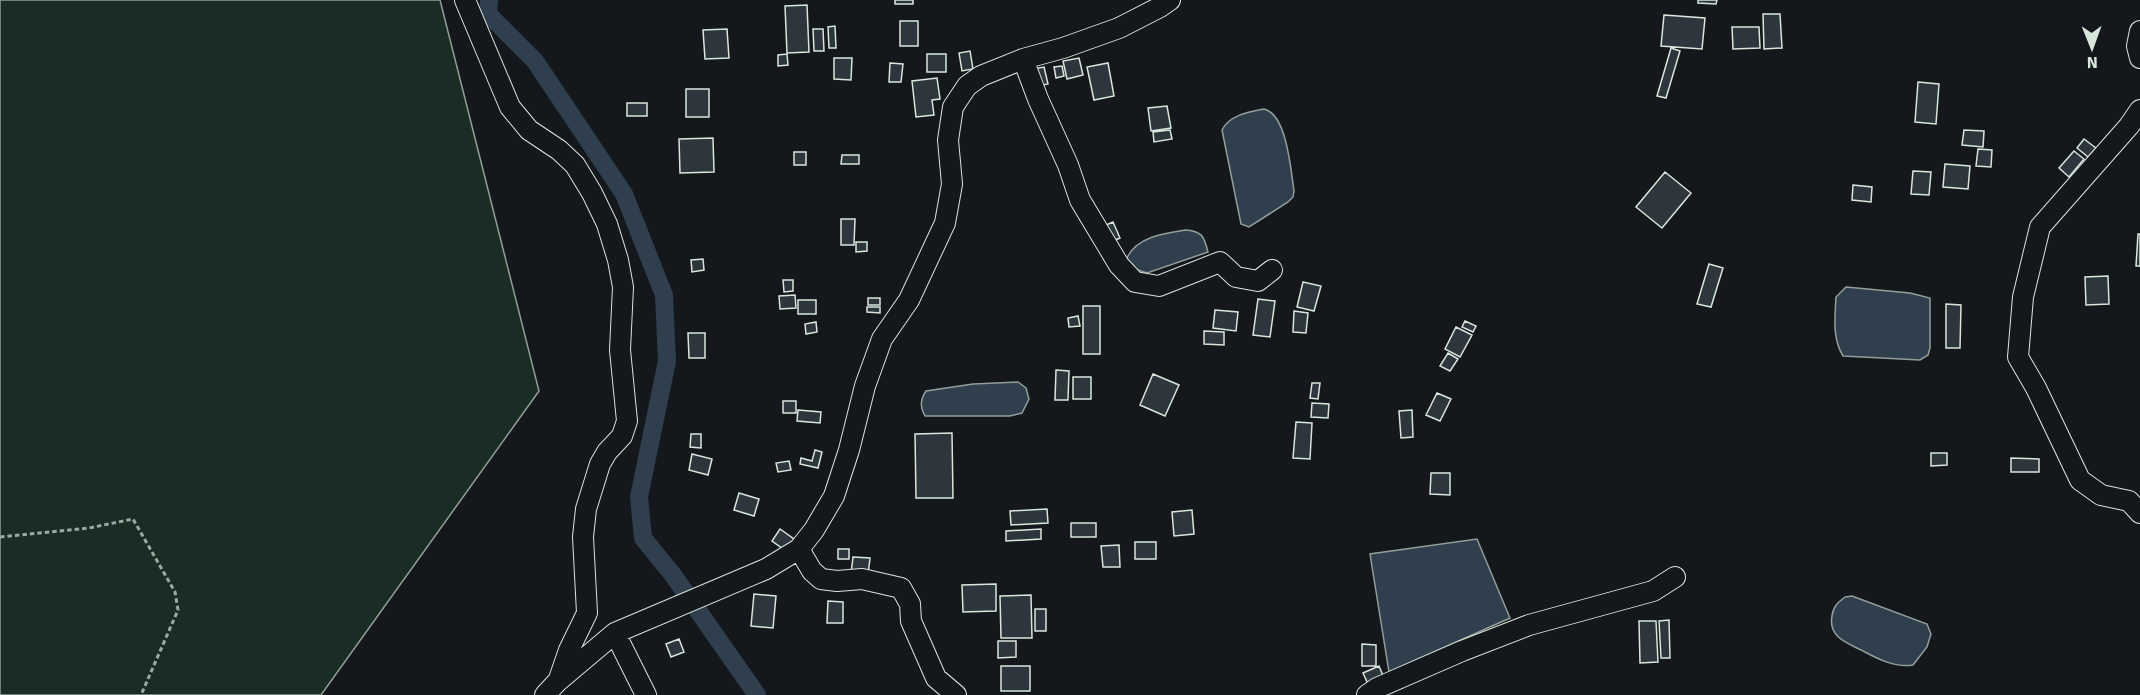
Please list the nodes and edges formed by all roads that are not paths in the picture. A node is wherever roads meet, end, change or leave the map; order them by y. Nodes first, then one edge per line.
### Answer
1 (465, 0) edge
2 (1170, 0) edge
3 (2140, 31) edge
4 (2140, 58) edge
5 (1023, 59) junction
6 (2140, 110) edge
7 (1272, 270) dead end
8 (2140, 513) edge
9 (799, 549) junction
10 (1675, 577) dead end
11 (615, 633) junction
12 (552, 688) edge
13 (646, 695) edge
14 (956, 695) edge
15 (1367, 695) edge

1 - 12 street
2 - 5 street
3 - 4 street
5 - 7 street
5 - 9 street
6 - 8 street
9 - 11 street
9 - 14 street
10 - 15 street
11 - 12 street
11 - 13 street

